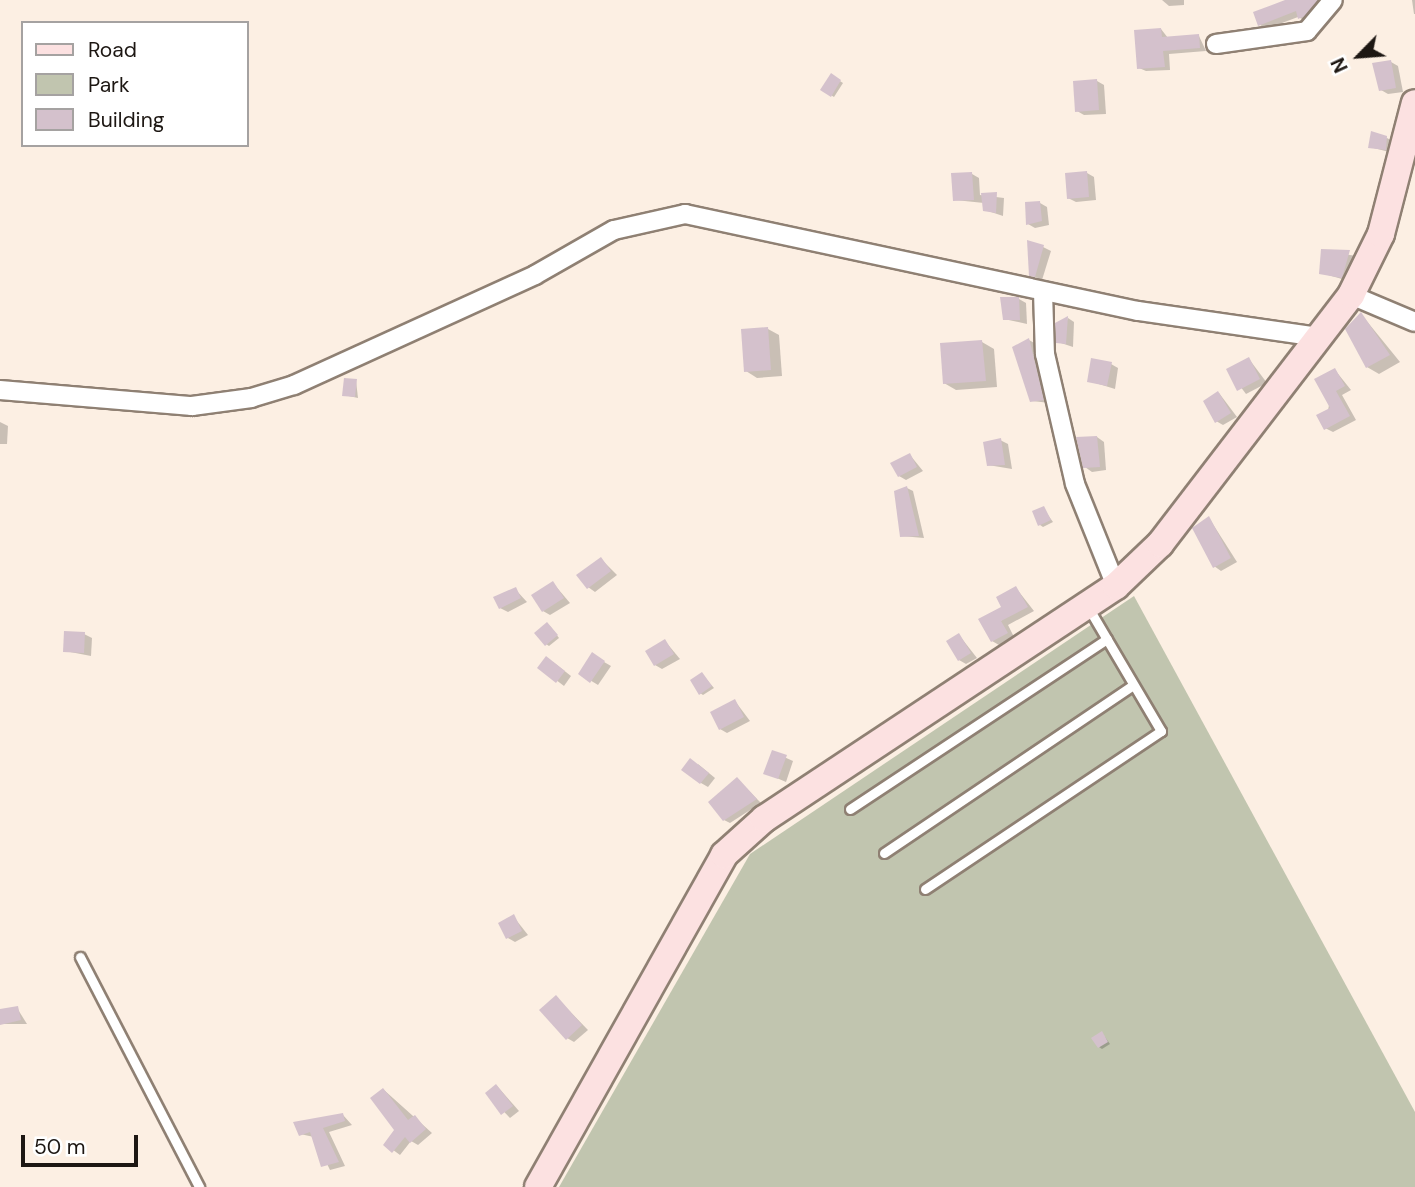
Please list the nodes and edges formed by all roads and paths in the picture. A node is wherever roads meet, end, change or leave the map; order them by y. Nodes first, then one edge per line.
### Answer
1 (1333, 0) edge
2 (1216, 44) dead end
3 (1415, 103) edge
4 (1043, 292) junction
5 (1351, 295) junction
6 (1415, 322) edge
7 (1318, 337) junction
8 (0, 390) edge
9 (1116, 586) junction
10 (1087, 606) junction
11 (1107, 639) junction
12 (1133, 684) junction
13 (850, 809) dead end
14 (884, 853) dead end
15 (925, 889) dead end
16 (80, 957) dead end
17 (199, 1187) edge
18 (538, 1187) edge

1 - 2 street
3 - 5 street
4 - 7 street
4 - 8 street
4 - 9 street
5 - 6 street
5 - 7 street
7 - 9 street
9 - 10 street
10 - 11 lane
10 - 18 street
11 - 12 lane
11 - 13 lane
12 - 14 lane
12 - 15 lane
16 - 17 lane

